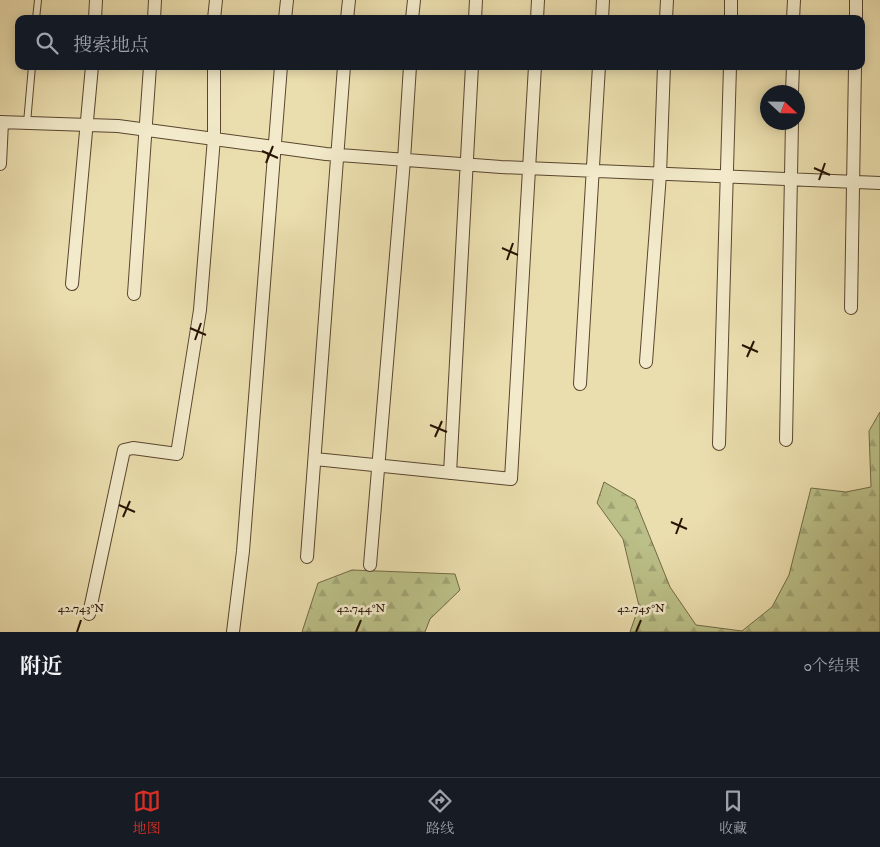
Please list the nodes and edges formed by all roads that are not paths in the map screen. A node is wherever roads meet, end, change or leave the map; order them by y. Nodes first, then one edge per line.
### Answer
1 (38, 0) edge
2 (96, 0) edge
3 (156, 0) edge
4 (216, 0) edge
5 (287, 0) edge
6 (349, 0) edge
7 (414, 0) edge
8 (476, 0) edge
9 (538, 0) edge
10 (602, 0) edge
11 (667, 0) edge
12 (731, 0) edge
13 (794, 0) edge
14 (856, 0) edge
15 (36, 15) edge
16 (95, 15) edge
17 (154, 15) edge
18 (214, 15) edge
19 (286, 15) edge
20 (347, 15) edge
21 (412, 15) edge
22 (474, 15) edge
23 (537, 15) edge
24 (602, 15) edge
25 (666, 15) edge
26 (731, 15) edge
27 (793, 15) edge
28 (856, 15) edge
29 (32, 70) edge
30 (92, 70) edge
31 (150, 70) edge
32 (214, 70) edge
33 (281, 70) edge
34 (344, 70) edge
35 (410, 70) edge
36 (472, 70) edge
37 (534, 70) edge
38 (599, 70) edge
39 (664, 70) edge
40 (730, 70) edge
41 (792, 70) edge
42 (855, 70) edge
43 (792, 85) edge
44 (1, 122) edge
45 (27, 123) junction
46 (87, 125) junction
47 (146, 129) junction
48 (792, 130) edge
49 (214, 138) junction
50 (274, 148) junction
51 (338, 155) junction
52 (404, 160) junction
53 (0, 164) edge
54 (467, 165) junction
55 (529, 168) junction
56 (594, 171) junction
57 (660, 174) junction
58 (727, 177) junction
59 (790, 179) junction
60 (853, 182) junction
61 (880, 183) edge
62 (72, 284) dead end
63 (134, 294) dead end
64 (851, 308) dead end
65 (646, 362) dead end
66 (580, 384) dead end
67 (786, 440) dead end
68 (719, 444) dead end
69 (314, 459) junction
70 (378, 466) junction
71 (450, 473) junction
72 (307, 557) dead end
73 (370, 565) dead end
74 (89, 614) dead end
75 (233, 632) edge

1 - 15 lane
2 - 16 street
3 - 17 street
4 - 18 street
5 - 19 street
6 - 20 street
7 - 21 street
8 - 22 street
9 - 23 street
10 - 24 street
11 - 25 street
12 - 26 street
13 - 27 street
14 - 28 street
29 - 45 lane
30 - 46 street
31 - 47 street
32 - 49 street
33 - 50 street
34 - 51 street
35 - 52 street
36 - 54 street
37 - 55 street
38 - 56 street
39 - 57 street
40 - 58 street
41 - 43 street
42 - 60 street
44 - 45 street
44 - 53 street
45 - 46 street
46 - 47 street
46 - 62 street
47 - 49 street
47 - 63 street
48 - 59 street
49 - 50 street
49 - 74 street
50 - 51 street
50 - 75 street
51 - 52 street
51 - 69 street
52 - 54 street
52 - 70 street
54 - 55 street
54 - 71 street
55 - 56 street
55 - 71 street
56 - 57 street
56 - 66 street
57 - 58 street
57 - 65 street
58 - 59 street
58 - 68 street
59 - 60 street
59 - 67 street
60 - 61 street
60 - 64 street
69 - 70 street
69 - 72 street
70 - 71 street
70 - 73 street

